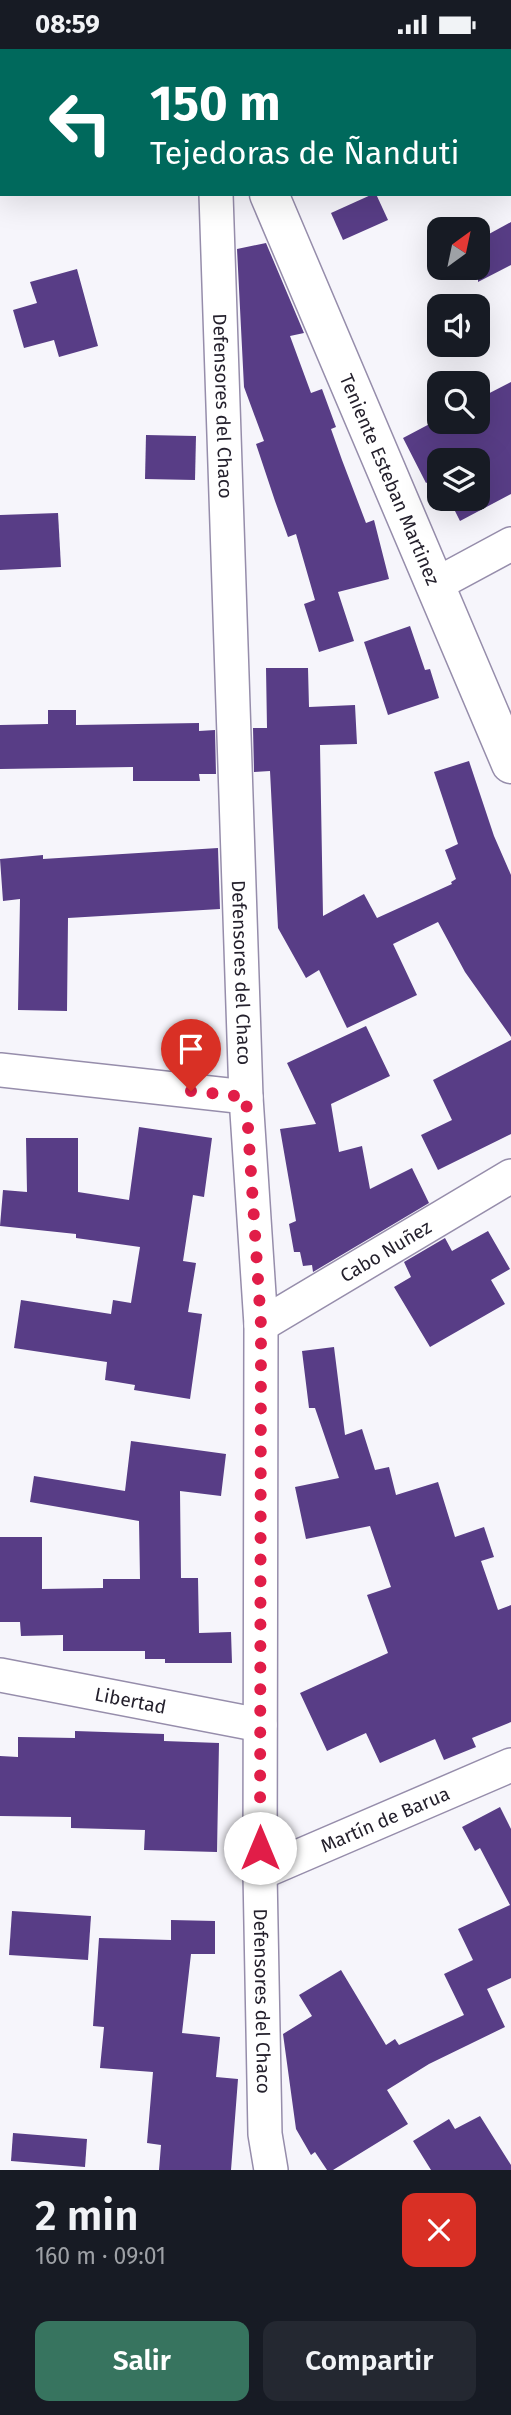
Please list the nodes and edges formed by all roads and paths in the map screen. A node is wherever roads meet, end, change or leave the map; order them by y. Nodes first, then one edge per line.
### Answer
1 (216, 196) edge
2 (270, 196) edge
3 (511, 544) edge
4 (435, 585) junction
5 (511, 764) edge
6 (0, 1070) edge
7 (246, 1097) junction
8 (511, 1175) edge
9 (261, 1325) junction
10 (0, 1675) edge
11 (260, 1725) junction
12 (511, 1765) edge
13 (260, 1873) junction
14 (271, 2170) edge

1 - 7 street, Defensores del Chaco
2 - 4 street, Teniente Esteban Martinez
3 - 4 street
4 - 5 street, Teniente Esteban Martinez
6 - 7 street
7 - 9 street, Defensores del Chaco
8 - 9 street, Cabo Nuñez
9 - 11 street, Defensores del Chaco
10 - 11 street, Libertad
11 - 13 street, Defensores del Chaco
12 - 13 street, Martín de Barua
13 - 14 street, Defensores del Chaco

